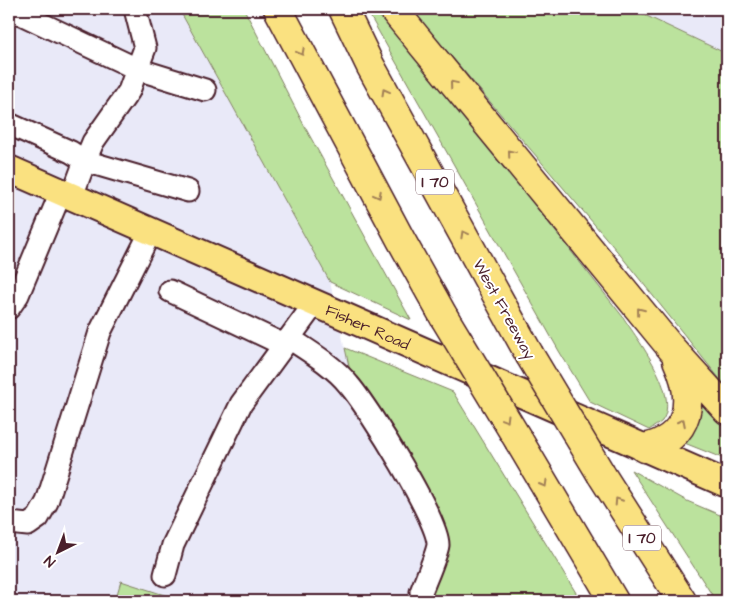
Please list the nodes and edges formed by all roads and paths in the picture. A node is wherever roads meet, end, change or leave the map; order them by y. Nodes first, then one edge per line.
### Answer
1 (135, 9) edge
2 (278, 9) edge
3 (343, 9) edge
4 (393, 9) edge
5 (19, 13) dead end
6 (137, 69) junction
7 (205, 90) dead end
8 (9, 124) edge
9 (85, 161) junction
10 (9, 169) edge
11 (188, 191) dead end
12 (66, 194) junction
13 (151, 231) junction
14 (170, 291) dead end
15 (315, 303) junction
16 (9, 308) edge
17 (286, 341) junction
18 (672, 348) junction
19 (727, 410) edge
20 (644, 448) junction
21 (727, 484) edge
22 (9, 523) edge
23 (165, 575) dead end
24 (421, 592) dead end
25 (614, 601) edge
26 (682, 601) edge

1 - 6 lane
2 -> 25 highway, bridge
26 -> 3 highway, West Freeway / I 70, bridge
18 -> 4 highway
5 - 6 lane
6 - 7 lane
6 - 9 lane
8 - 9 lane
9 - 11 lane
9 - 12 lane
10 - 12 main road, Fisher Road
12 - 13 main road, Fisher Road
12 - 16 lane
13 - 15 main road, Fisher Road
13 - 22 lane
14 - 17 lane
15 - 17 lane
15 - 20 main road, Fisher Road
17 - 23 lane
17 - 24 lane
18 - 19 highway
20 -> 18 highway
20 - 21 main road, Fisher Road

